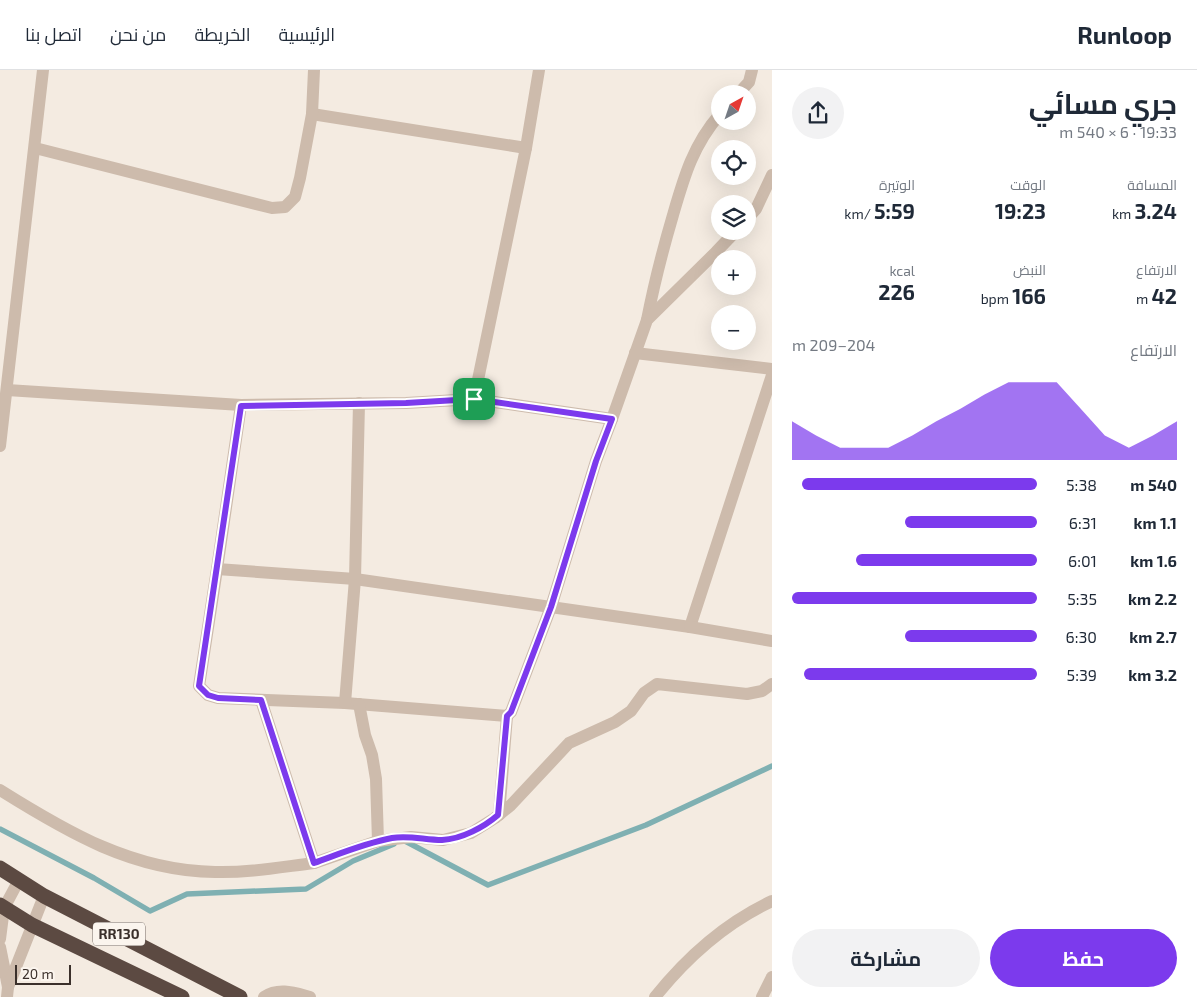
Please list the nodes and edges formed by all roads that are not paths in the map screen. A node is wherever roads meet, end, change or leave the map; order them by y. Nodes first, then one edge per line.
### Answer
1 (43, 70) edge
2 (314, 70) edge
3 (539, 70) edge
4 (752, 70) edge
5 (746, 85) edge
6 (312, 114) junction
7 (711, 124) edge
8 (35, 148) junction
9 (526, 148) junction
10 (772, 175) edge
11 (756, 209) edge
12 (727, 240) edge
13 (647, 320) junction
14 (635, 353) junction
15 (772, 369) edge
16 (772, 375) edge
17 (7, 390) junction
18 (474, 399) junction
19 (359, 403) junction
20 (241, 406) junction
21 (612, 419) junction
22 (0, 446) edge
23 (217, 569) junction
24 (355, 579) junction
25 (551, 607) junction
26 (690, 626) junction
27 (772, 641) edge
28 (772, 684) edge
29 (261, 700) junction
30 (345, 703) junction
31 (358, 704) junction
32 (507, 716) junction
33 (0, 790) edge
34 (498, 815) junction
35 (378, 841) junction
36 (314, 863) junction
37 (0, 868) edge
38 (19, 880) junction
39 (44, 896) junction
40 (772, 902) edge
41 (2, 907) edge
42 (32, 925) junction
43 (0, 939) edge
44 (0, 947) edge
45 (772, 977) edge
46 (8, 992) edge
47 (182, 997) edge
48 (240, 997) edge
49 (264, 997) edge
50 (310, 997) edge
51 (655, 997) edge
52 (762, 997) edge

1 - 8 street
2 - 6 street
3 - 9 street
4 - 5 street
6 - 8 street
6 - 9 street
7 - 13 street
8 - 17 street
9 - 18 street
10 - 11 street
12 - 13 street
13 - 14 street
14 - 15 street
14 - 21 street
16 - 26 street
17 - 20 street
17 - 22 street
18 - 19 street
18 - 21 street
19 - 20 street
19 - 24 street
20 - 23 street
21 - 25 street
23 - 24 street
23 - 29 street
24 - 25 street
24 - 30 street
25 - 26 street
25 - 32 street
26 - 27 street
28 - 34 street
29 - 30 street
29 - 36 street
30 - 31 street
31 - 32 street
31 - 35 street
32 - 34 street
33 - 36 street
34 - 35 street
35 - 36 street
37 - 38 highway, RR130
38 - 39 highway, RR130
38 - 41 street
39 - 42 street
39 - 48 highway, RR130
40 - 51 street
41 - 42 highway, RR130
41 - 43 street
42 - 46 street
42 - 47 highway, RR130
44 - 46 street
45 - 52 street
49 - 50 street

